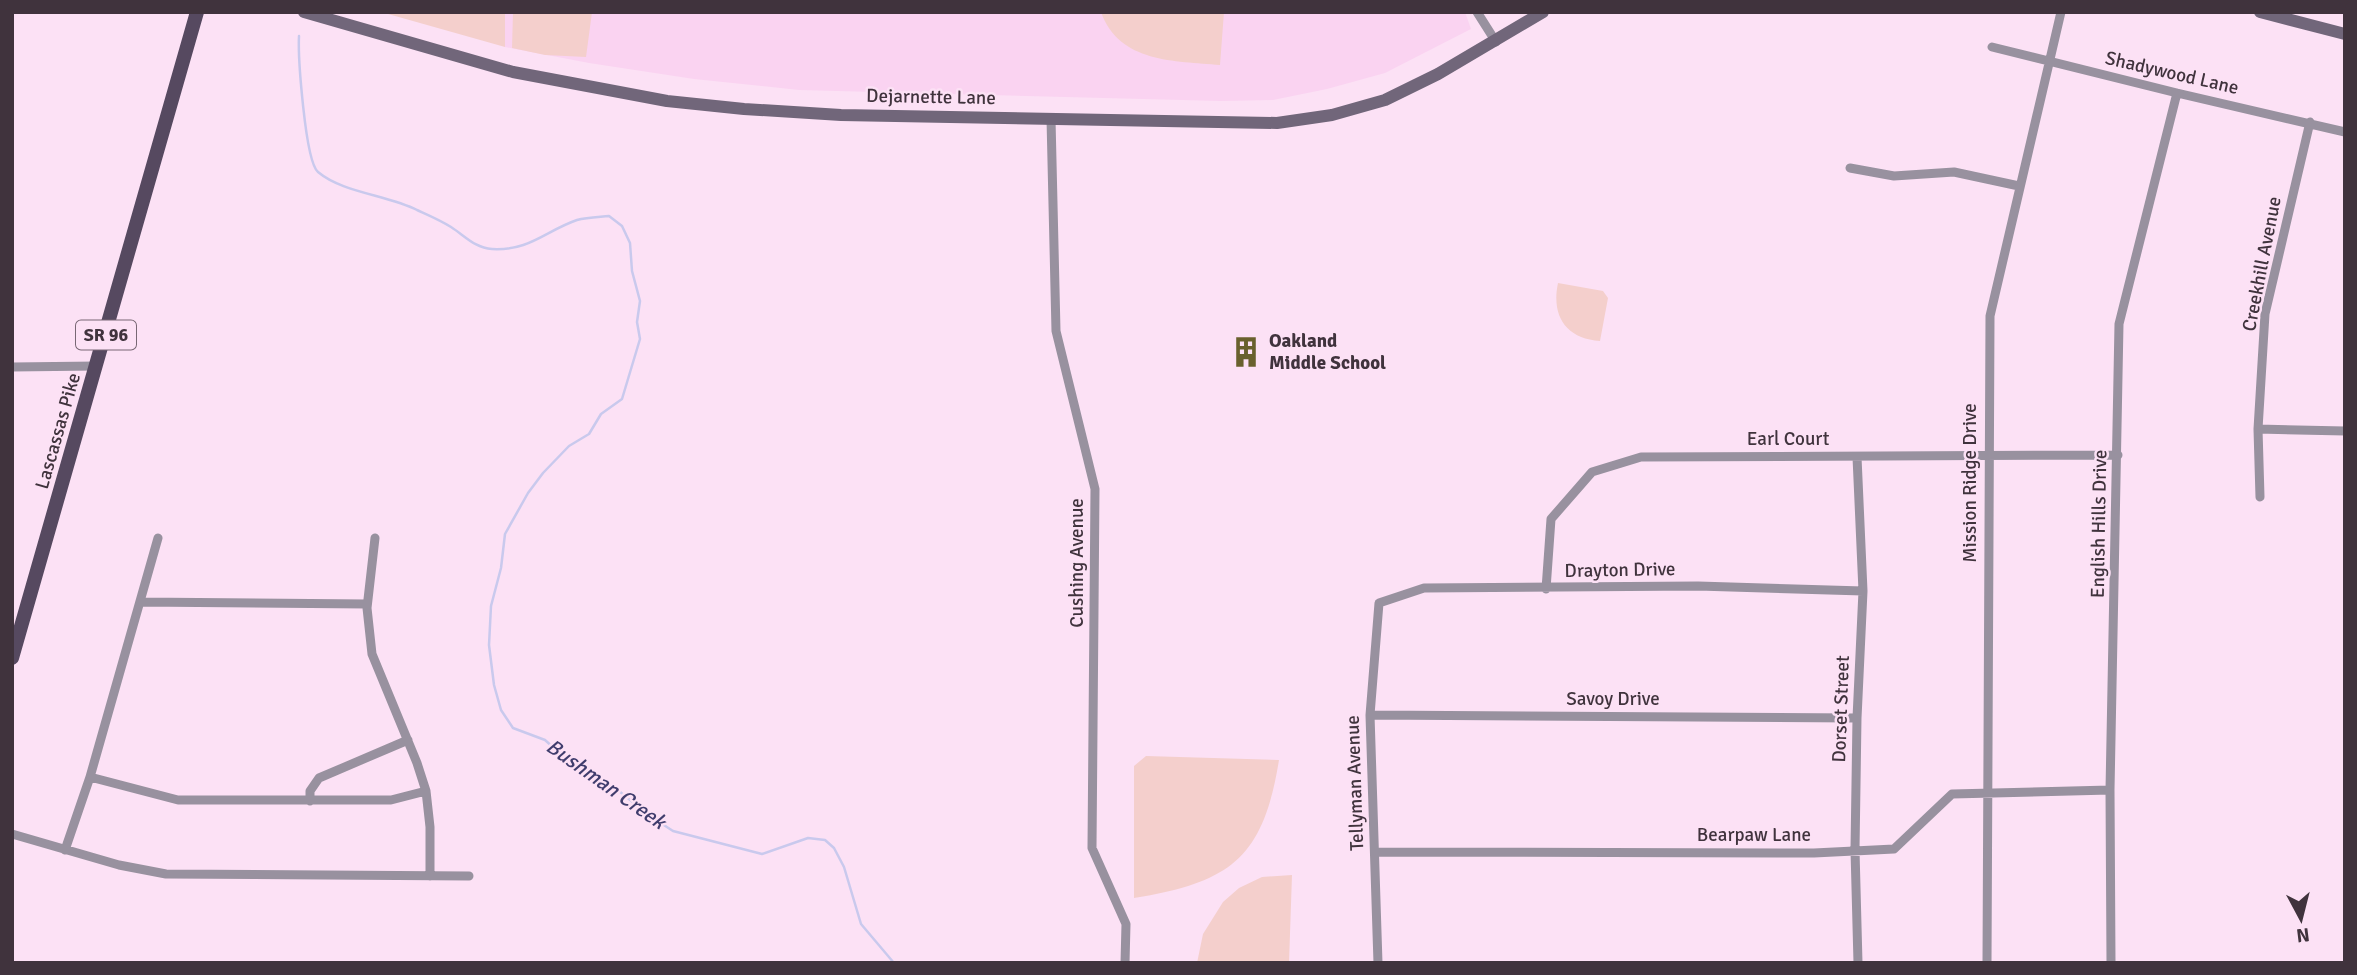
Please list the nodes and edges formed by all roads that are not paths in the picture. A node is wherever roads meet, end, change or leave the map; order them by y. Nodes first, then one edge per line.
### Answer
1 (197, 12) edge
2 (304, 12) edge
3 (1477, 12) edge
4 (1543, 12) edge
5 (2061, 12) edge
6 (2260, 12) edge
7 (2281, 15) edge
8 (2345, 34) edge
9 (1496, 42) junction
10 (1992, 47) dead end
11 (2049, 61) junction
12 (2177, 93) junction
13 (1051, 119) junction
14 (2310, 122) junction
15 (2345, 132) edge
16 (1850, 168) dead end
17 (2019, 186) junction
18 (97, 366) junction
19 (12, 367) edge
20 (2258, 429) junction
21 (2345, 431) edge
22 (2118, 455) junction
23 (1987, 456) junction
24 (1857, 457) junction
25 (2260, 497) dead end
26 (158, 538) dead end
27 (375, 538) dead end
28 (1546, 589) junction
29 (1863, 591) junction
30 (140, 602) junction
31 (1379, 603) joint
32 (368, 604) junction
33 (12, 658) edge
34 (1370, 715) junction
35 (1857, 718) junction
36 (408, 740) junction
37 (90, 777) junction
38 (2110, 789) junction
39 (426, 792) junction
40 (1987, 794) junction
41 (310, 801) junction
42 (12, 834) edge
43 (65, 850) junction
44 (1855, 850) junction
45 (1375, 852) junction
46 (430, 876) junction
47 (469, 876) dead end
48 (1125, 963) edge
49 (1378, 963) edge
50 (1858, 963) edge
51 (1987, 963) edge
52 (2111, 963) edge

1 - 18 main road, Lascassas Pike / SR 96
2 - 13 main road, Dejarnette Lane
3 - 9 street
4 - 9 main road, Dejarnette Lane
5 - 11 street, Mission Ridge Drive
6 - 7 main road
7 - 8 main road
9 - 13 main road, Dejarnette Lane
10 - 11 street, Shadywood Lane
11 - 12 street, Shadywood Lane
11 - 17 street, Mission Ridge Drive
12 - 14 street, Shadywood Lane
12 - 22 street, English Hills Drive
13 - 48 street, Cushing Avenue
14 - 15 street, Shadywood Lane
14 - 20 street, Creekhill Avenue
16 - 17 street
17 - 23 street, Mission Ridge Drive
18 - 19 street
18 - 33 main road, Lascassas Pike / SR 96
20 - 21 street
20 - 25 street, Creekhill Avenue
22 - 23 street, Earl Court
22 - 38 street, English Hills Drive
23 - 24 street, Earl Court
23 - 40 street, Mission Ridge Drive
24 - 28 street, Earl Court
24 - 29 street, Dorset Street
26 - 30 street
27 - 32 street
28 - 29 street, Drayton Drive
28 - 31 street, Drayton Drive
29 - 35 street, Dorset Street
30 - 32 street
30 - 37 street
31 - 34 street, Tellyman Avenue
32 - 36 street
34 - 35 street, Savoy Drive
34 - 45 street, Tellyman Avenue
35 - 44 street, Dorset Street
36 - 39 street
36 - 41 street
37 - 41 street
37 - 43 street
38 - 40 street, Bearpaw Lane
38 - 52 street, English Hills Drive
39 - 41 street
39 - 46 street
40 - 44 street, Bearpaw Lane
40 - 51 street, Mission Ridge Drive
42 - 43 street
43 - 46 street
44 - 45 street, Bearpaw Lane
44 - 50 street, Dorset Street
45 - 49 street, Tellyman Avenue
46 - 47 street

